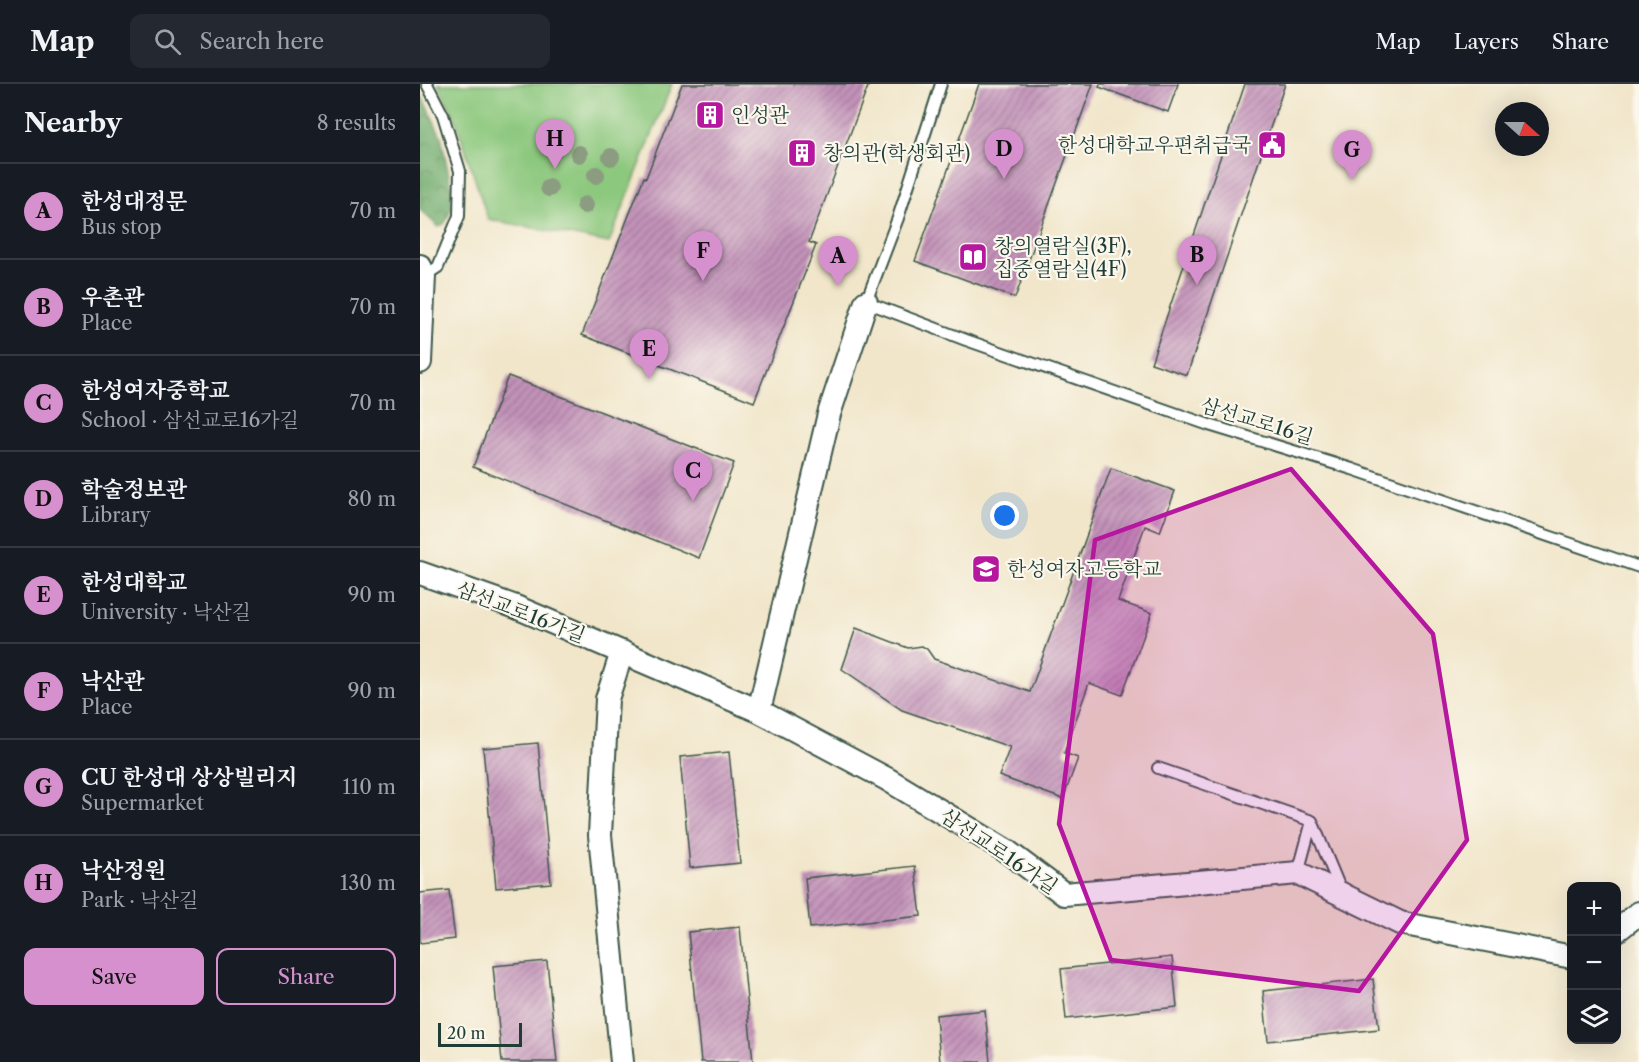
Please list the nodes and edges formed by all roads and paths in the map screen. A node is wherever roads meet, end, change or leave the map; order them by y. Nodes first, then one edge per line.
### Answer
1 (427, 84) edge
2 (941, 84) edge
3 (422, 271) edge
4 (866, 302) junction
5 (420, 362) edge
6 (1639, 567) edge
7 (420, 573) edge
8 (622, 652) junction
9 (759, 711) junction
10 (1158, 768) dead end
11 (1312, 821) junction
12 (1298, 873) junction
13 (1639, 913) edge
14 (1400, 923) junction
15 (1621, 928) edge
16 (1567, 956) edge
17 (622, 1062) edge

1 - 3 lane
2 - 4 lane
3 - 5 street
4 - 6 lane, 삼선교로16길
4 - 9 street
7 - 8 street, 삼선교로16가길
8 - 9 street, 삼선교로16가길
8 - 17 street
9 - 12 street, 삼선교로16가길
10 - 11 lane
11 - 12 lane
11 - 14 lane
12 - 14 street
13 - 15 street
14 - 16 street

